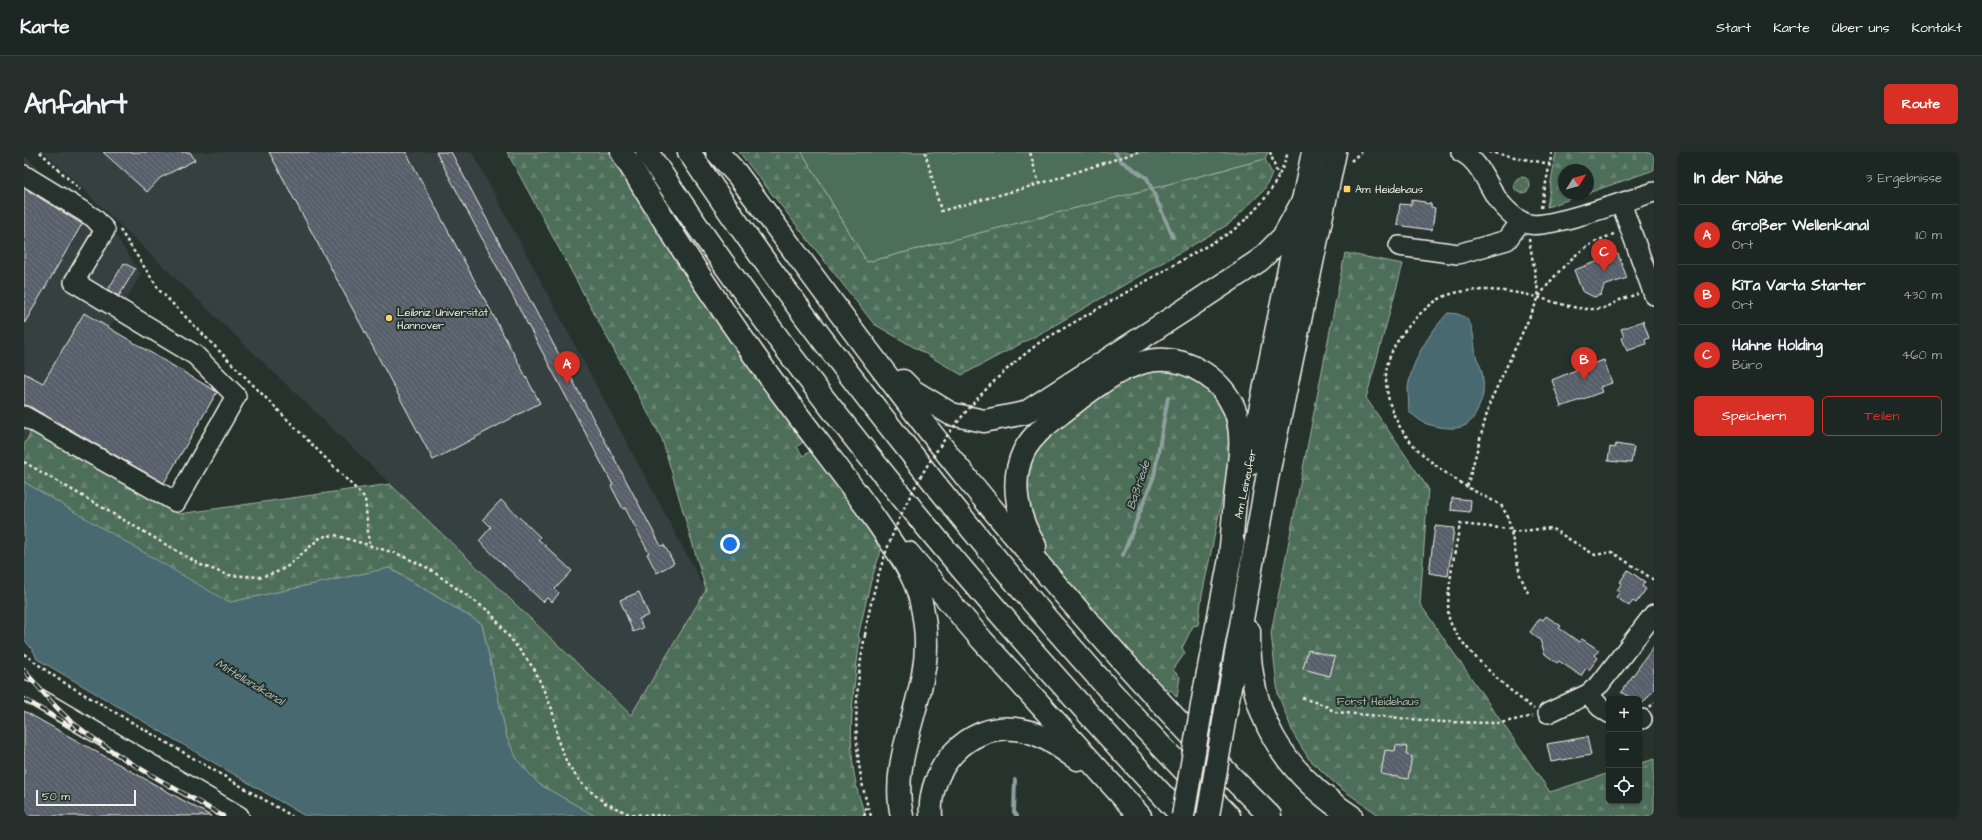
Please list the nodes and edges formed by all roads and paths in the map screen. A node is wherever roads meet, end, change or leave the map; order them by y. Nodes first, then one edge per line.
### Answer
1 (40, 152) edge
2 (622, 152) edge
3 (647, 152) edge
4 (689, 152) edge
5 (717, 152) edge
6 (925, 152) edge
7 (1030, 152) edge
8 (1138, 152) edge
9 (1270, 152) edge
10 (1288, 152) edge
11 (1313, 152) edge
12 (1335, 152) edge
13 (1461, 152) edge
14 (1489, 152) edge
15 (1552, 152) edge
16 (1503, 153) edge
17 (1550, 164) junction
18 (24, 175) edge
19 (1278, 177) junction
20 (1039, 184) junction
21 (1654, 192) edge
22 (86, 195) dead end
23 (1304, 199) junction
24 (1621, 203) junction
25 (1525, 224) junction
26 (1629, 227) junction
27 (119, 228) dead end
28 (1399, 246) dead end
29 (1653, 292) edge
30 (1539, 297) junction
31 (850, 327) junction
32 (24, 416) edge
33 (24, 462) edge
34 (844, 476) junction
35 (1467, 488) junction
36 (1511, 531) junction
37 (368, 543) junction
38 (1230, 558) junction
39 (1250, 568) junction
40 (1654, 580) edge
41 (1528, 593) dead end
42 (1654, 614) edge
43 (1094, 628) junction
44 (24, 654) edge
45 (24, 690) edge
46 (1588, 694) junction
47 (1302, 698) dead end
48 (1606, 712) edge
49 (1545, 714) junction
50 (1244, 790) junction
51 (867, 804) junction
52 (1138, 814) edge
53 (240, 816) edge
54 (292, 816) edge
55 (669, 816) edge
56 (864, 816) edge
57 (871, 816) edge
58 (902, 816) edge
59 (931, 816) edge
60 (1182, 816) edge
61 (1208, 816) edge
62 (1229, 816) edge
63 (1270, 816) edge
64 (1283, 816) edge
65 (1351, 816) edge

1 - 22 path
2 - 34 highway
3 - 60 highway
4 - 62 highway
5 - 31 highway
6 - 20 path
7 - 20 path
8 - 20 path
9 - 19 path
10 - 19 path
11 - 23 highway, Am Leineufer
12 - 39 highway, Am Leineufer
13 - 25 lane
14 - 16 path
15 - 17 path
16 - 17 path
17 - 25 path
18 - 32 lane
19 - 51 path, bridge
21 - 24 lane
23 - 31 highway
23 - 38 highway, Am Leineufer
24 - 25 lane
24 - 26 lane
25 - 28 lane
25 - 30 path
26 - 29 lane
26 - 30 path
27 - 37 path
29 - 30 path
30 - 35 path
30 - 35 path
31 - 43 highway
33 - 37 path
34 - 52 highway
34 - 58 highway
35 - 36 path
36 - 40 path
36 - 41 path
36 - 49 path
37 - 55 path
38 - 43 highway
38 - 60 highway, Am Leineufer, bridge
39 - 61 highway, Am Leineufer, bridge
39 - 65 highway
42 - 46 lane
43 - 50 highway
44 - 54 path
45 - 53 lane
46 - 48 lane
46 - 49 lane
47 - 49 path
50 - 63 highway
50 - 64 highway
51 - 56 path
51 - 57 path
52 - 59 highway

